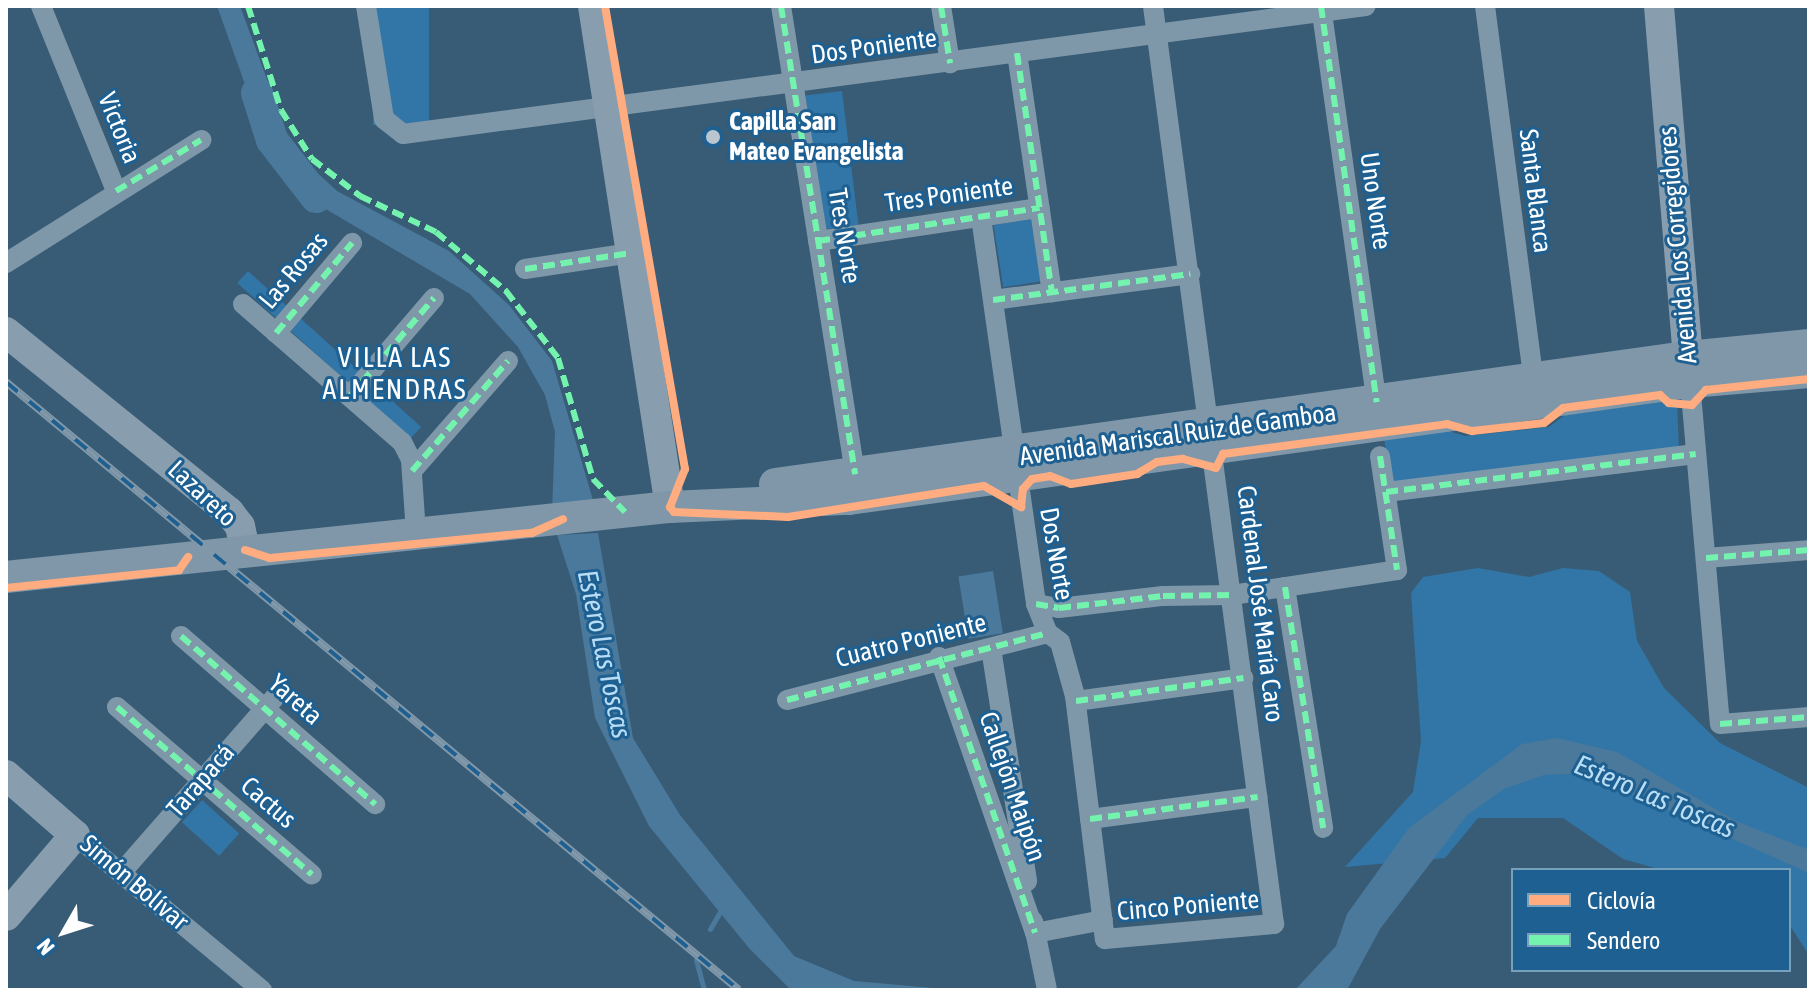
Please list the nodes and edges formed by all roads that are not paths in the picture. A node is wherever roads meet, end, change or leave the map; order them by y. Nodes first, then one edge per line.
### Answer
1 (41, 6) edge
2 (366, 6) edge
3 (593, 6) edge
4 (781, 6) edge
5 (941, 6) edge
6 (1153, 6) edge
7 (1366, 6) edge
8 (1485, 6) edge
9 (1659, 6) edge
10 (1322, 9) edge
11 (1157, 34) junction
12 (1017, 53) junction
13 (950, 63) junction
14 (793, 84) junction
15 (608, 107) junction
16 (201, 140) dead end
17 (116, 191) junction
18 (1040, 208) junction
19 (981, 217) junction
20 (818, 241) junction
21 (352, 243) dead end
22 (631, 253) junction
23 (6, 263) edge
24 (525, 269) dead end
25 (1190, 274) junction
26 (1052, 292) junction
27 (434, 298) dead end
28 (993, 300) junction
29 (243, 304) dead end
30 (6, 332) edge
31 (276, 333) junction
32 (1809, 345) edge
33 (508, 361) dead end
34 (1688, 370) junction
35 (1809, 372) edge
36 (1534, 382) junction
37 (350, 396) junction
38 (1377, 402) junction
39 (1212, 438) junction
40 (1696, 454) junction
41 (1380, 456) dead end
42 (1016, 465) junction
43 (412, 471) junction
44 (855, 474) junction
45 (1386, 492) junction
46 (670, 507) junction
47 (416, 533) junction
48 (245, 550) junction
49 (1809, 550) edge
50 (1706, 558) junction
51 (6, 577) edge
52 (1285, 587) junction
53 (1232, 595) junction
54 (1036, 604) junction
55 (1048, 633) junction
56 (181, 636) dead end
57 (991, 648) junction
58 (939, 657) junction
59 (1243, 678) junction
60 (281, 690) dead end
61 (787, 700) dead end
62 (1076, 701) junction
63 (117, 707) dead end
64 (265, 708) junction
65 (1809, 717) edge
66 (6, 775) edge
67 (202, 780) junction
68 (1258, 797) junction
69 (375, 804) dead end
70 (1090, 819) junction
71 (1323, 828) dead end
72 (75, 835) junction
73 (121, 873) junction
74 (312, 875) dead end
75 (6, 916) edge
76 (1274, 924) joint
77 (1104, 929) junction
78 (1035, 933) junction
79 (1045, 982) edge
80 (262, 990) edge

1 - 17 street, Victoria
2 - 15 street, Dos Poniente
3 - 15 street
4 - 14 street, Tres Norte
5 - 13 street
6 - 11 street, Cardenal José María Caro
7 - 10 street, Dos Poniente
8 - 36 street, Santa Blanca
9 - 34 street, Avenida Los Corregidores
10 - 11 street, Dos Poniente
10 - 38 street, Uno Norte
11 - 12 street, Dos Poniente
11 - 25 street, Cardenal José María Caro
12 - 13 street, Dos Poniente
12 - 18 street
13 - 14 street, Dos Poniente
14 - 15 street, Dos Poniente
14 - 20 street, Tres Norte
15 - 22 street
16 - 17 street
17 - 23 street, Victoria
18 - 19 street, Tres Poniente
18 - 26 street
19 - 20 street, Tres Poniente
19 - 28 street, Dos Norte
20 - 44 street, Tres Norte
21 - 31 street, Las Rosas
22 - 24 street
22 - 46 street
25 - 26 street
25 - 39 street, Cardenal José María Caro
26 - 28 street
27 - 37 street
28 - 42 street, Dos Norte
29 - 31 street
30 - 48 street, Lazareto
31 - 37 street
32 - 34 main road, Avenida Mariscal Ruiz de Gamboa
33 - 43 street
34 - 35 main road, Avenida Mariscal Ruiz de Gamboa
34 - 36 main road, Avenida Mariscal Ruiz de Gamboa
34 - 39 main road, Avenida Mariscal Ruiz de Gamboa
34 - 40 street, Avenida Los Corregidores
36 - 38 main road, Avenida Mariscal Ruiz de Gamboa
37 - 43 street
38 - 39 main road, Avenida Mariscal Ruiz de Gamboa
39 - 42 main road, Avenida Mariscal Ruiz de Gamboa
39 - 53 street, Cardenal José María Caro
40 - 45 street
40 - 50 street, Avenida Los Corregidores
41 - 45 street
42 - 44 main road, Avenida Mariscal Ruiz de Gamboa
42 - 46 main road, Avenida Mariscal Ruiz de Gamboa
42 - 54 street, Dos Norte
43 - 47 street
44 - 46 main road, Avenida Mariscal Ruiz de Gamboa
45 - 52 street
46 - 47 main road, Avenida Mariscal Ruiz de Gamboa
47 - 48 main road, Avenida Mariscal Ruiz de Gamboa
48 - 51 main road, Avenida Mariscal Ruiz de Gamboa
49 - 50 street
50 - 65 street, Avenida Los Corregidores
52 - 53 street
52 - 71 street
53 - 54 street
53 - 59 street, Cardenal José María Caro
54 - 55 street, Dos Norte
55 - 57 street, Cuatro Poniente
55 - 62 street, Dos Norte
56 - 64 street, Yareta
57 - 58 street, Cuatro Poniente
57 - 78 street, Callejón Maipón
58 - 61 street, Cuatro Poniente
58 - 78 street, Callejón Maipón
59 - 62 street
59 - 68 street, Cardenal José María Caro
60 - 64 street, Tarapacá
62 - 70 street, Dos Norte
63 - 67 street, Cactus
64 - 67 street, Tarapacá
64 - 69 street, Yareta
66 - 72 street, Simón Bolívar
67 - 73 street, Tarapacá
67 - 74 street, Cactus
68 - 70 street
68 - 76 street, Cardenal José María Caro
70 - 77 street, Dos Norte
72 - 73 street, Simón Bolívar
72 - 75 street
73 - 80 street, Simón Bolívar
76 - 77 street, Cinco Poniente
77 - 78 street, Cinco Poniente
78 - 79 street, Callejón Maipón

